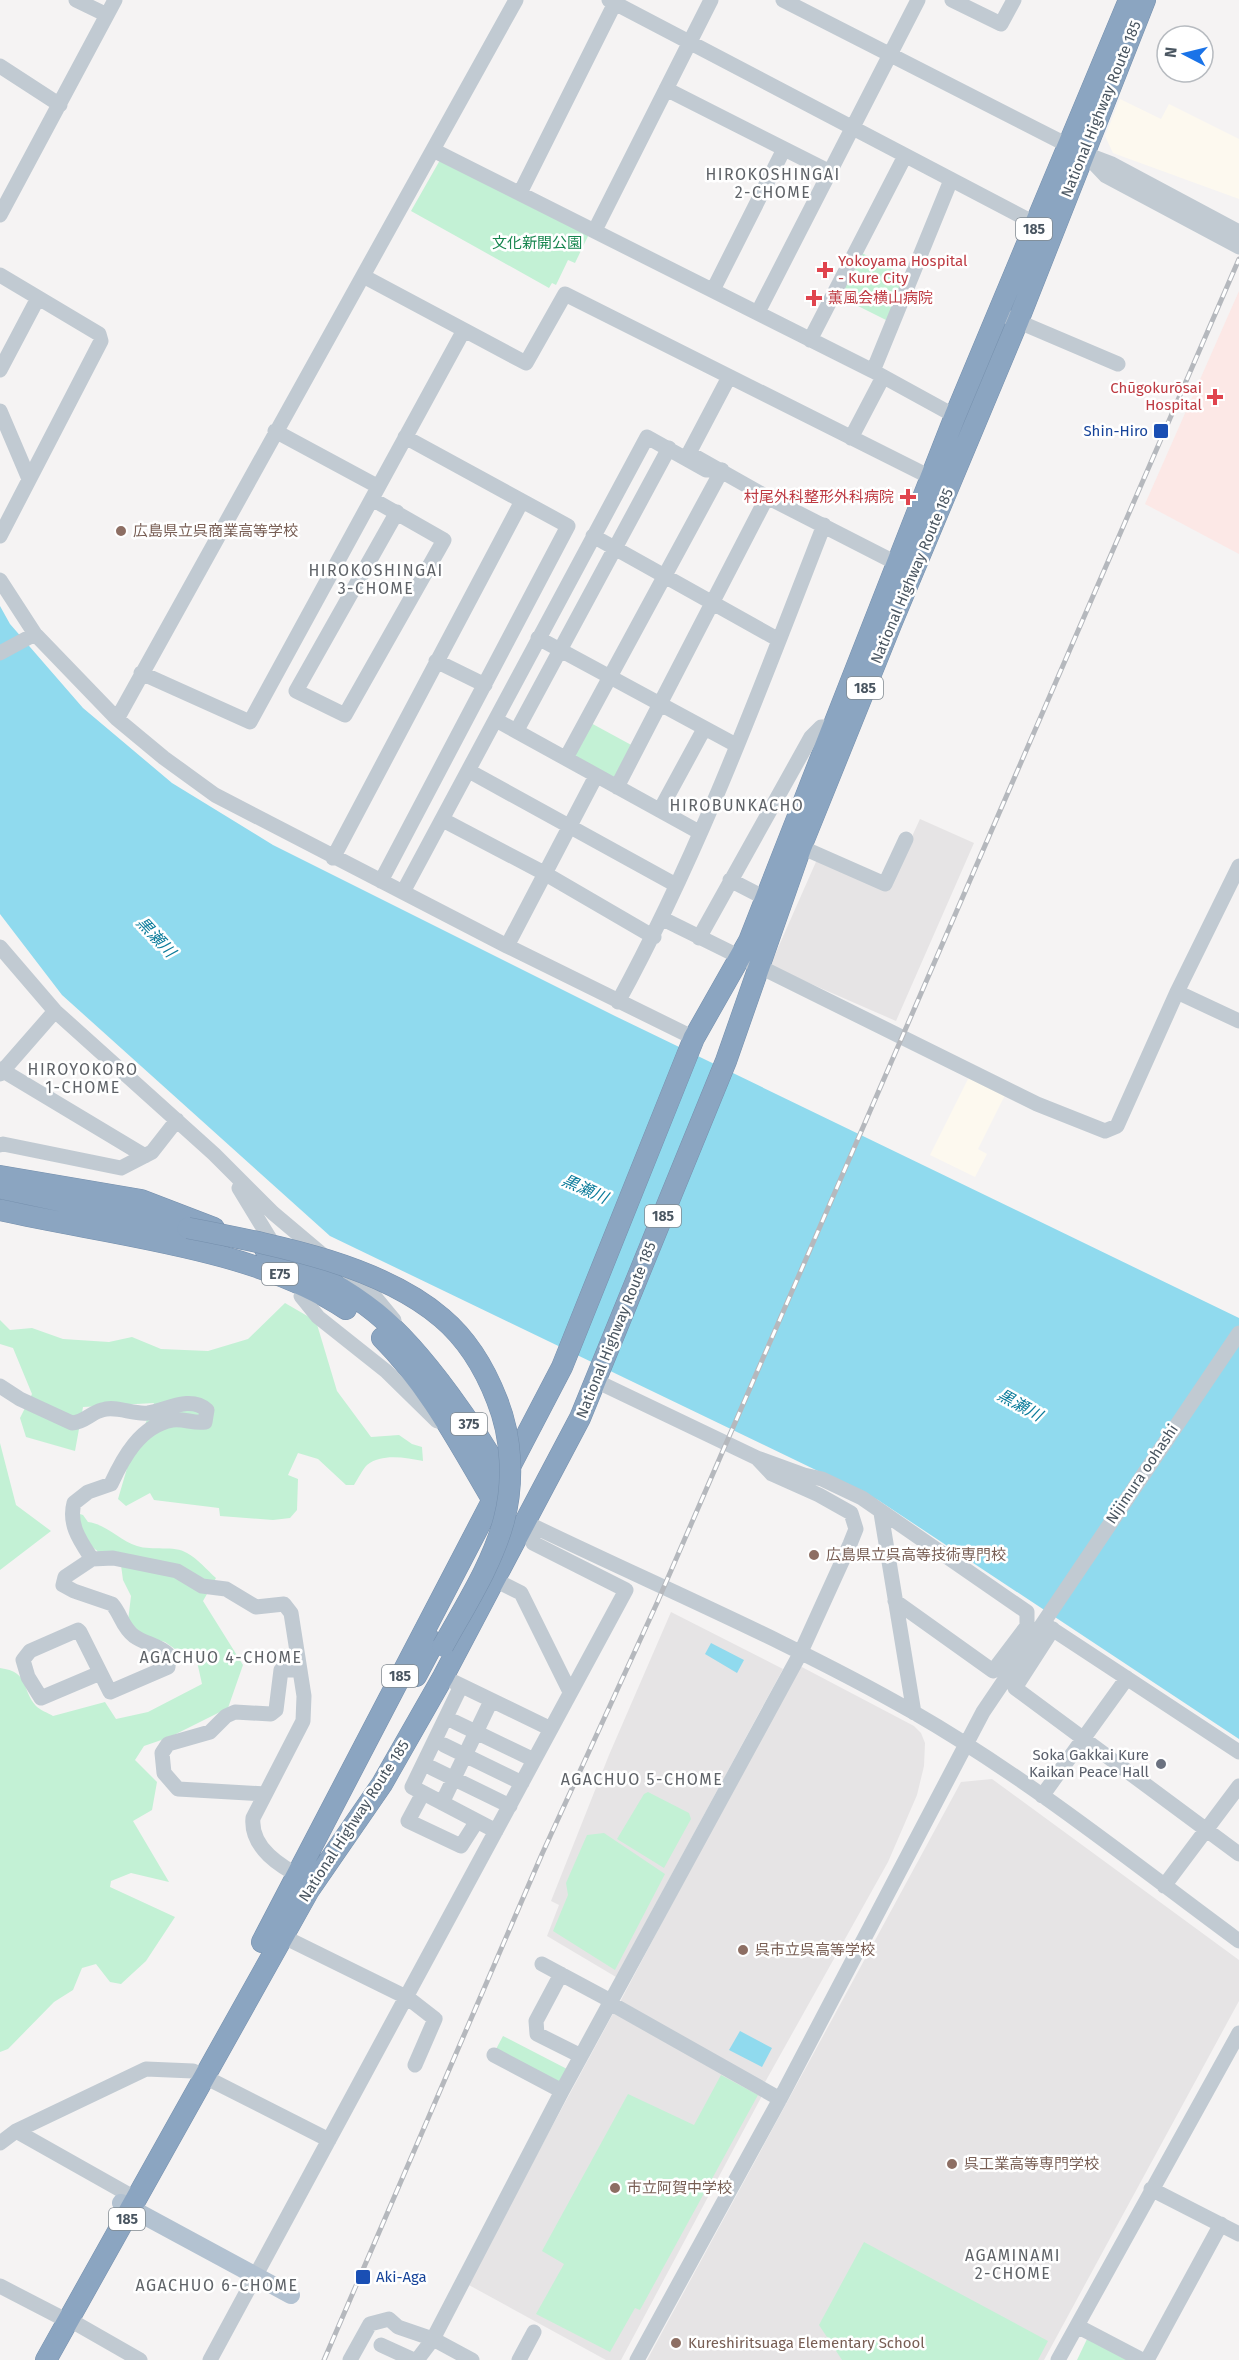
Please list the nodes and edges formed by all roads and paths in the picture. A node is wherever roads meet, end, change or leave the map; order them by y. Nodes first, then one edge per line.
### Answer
1 (76, 0) edge
2 (115, 0) edge
3 (516, 0) edge
4 (711, 0) edge
5 (783, 0) edge
6 (918, 0) edge
7 (952, 0) edge
8 (1014, 0) edge
9 (1129, 0) edge
10 (1145, 0) edge
11 (612, 2) edge
12 (107, 15) junction
13 (690, 42) junction
14 (890, 54) junction
15 (0, 67) edge
16 (666, 89) junction
17 (60, 105) junction
18 (853, 129) junction
19 (784, 149) junction
20 (1076, 149) junction
21 (433, 150) junction
22 (905, 156) junction
23 (830, 172) junction
24 (951, 180) junction
25 (520, 193) junction
26 (0, 216) edge
27 (1036, 224) junction
28 (595, 230) junction
29 (1237, 238) edge
30 (0, 275) edge
31 (363, 276) junction
32 (713, 290) junction
33 (38, 298) junction
34 (758, 312) junction
35 (1009, 317) junction
36 (464, 330) junction
37 (810, 340) junction
38 (1118, 364) dead end
39 (0, 370) edge
40 (878, 374) junction
41 (729, 377) junction
42 (0, 411) edge
43 (955, 416) junction
44 (275, 431) junction
45 (405, 437) junction
46 (851, 438) junction
47 (669, 448) junction
48 (722, 470) junction
49 (28, 479) junction
50 (940, 482) junction
51 (375, 492) junction
52 (767, 497) junction
53 (522, 501) junction
54 (397, 512) junction
55 (824, 525) junction
56 (0, 536) edge
57 (593, 536) junction
58 (615, 548) junction
59 (898, 564) junction
60 (666, 576) junction
61 (0, 580) edge
62 (711, 602) junction
63 (32, 636) junction
64 (538, 638) junction
65 (779, 640) junction
66 (560, 650) junction
67 (0, 653) edge
68 (436, 662) junction
69 (141, 673) junction
70 (611, 677) junction
71 (484, 685) junction
72 (662, 704) junction
73 (117, 718) junction
74 (496, 720) junction
75 (833, 728) junction
76 (704, 729) junction
77 (517, 730) junction
78 (736, 745) junction
79 (566, 758) junction
80 (469, 771) junction
81 (596, 776) junction
82 (617, 787) junction
83 (660, 810) junction
84 (443, 820) junction
85 (570, 826) junction
86 (699, 832) junction
87 (906, 839) dead end
88 (801, 847) junction
89 (333, 858) junction
90 (1239, 866) edge
91 (544, 873) junction
92 (730, 880) junction
93 (381, 881) junction
94 (676, 885) junction
95 (403, 892) junction
96 (765, 898) junction
97 (663, 919) junction
98 (654, 937) junction
99 (699, 938) junction
100 (507, 946) junction
101 (0, 947) edge
102 (750, 962) junction
103 (1177, 992) junction
104 (618, 1002) junction
105 (55, 1011) junction
106 (1239, 1021) edge
107 (693, 1041) junction
108 (1, 1072) edge
109 (177, 1120) junction
110 (0, 1145) edge
111 (214, 1154) junction
112 (145, 1155) junction
113 (0, 1176) edge
114 (0, 1188) edge
115 (0, 1200) edge
116 (0, 1210) edge
117 (187, 1233) junction
118 (270, 1239) dead end
119 (301, 1296) dead end
120 (1239, 1333) edge
121 (431, 1371) junction
122 (598, 1377) junction
123 (0, 1386) edge
124 (757, 1458) junction
125 (477, 1473) junction
126 (504, 1479) junction
127 (492, 1499) junction
128 (880, 1513) junction
129 (527, 1523) junction
130 (92, 1559) junction
131 (495, 1580) junction
132 (895, 1601) junction
133 (1042, 1620) junction
134 (800, 1654) junction
135 (299, 1670) junction
136 (100, 1673) junction
137 (1127, 1678) junction
138 (452, 1681) junction
139 (570, 1692) junction
140 (491, 1701) junction
141 (914, 1713) junction
142 (455, 1722) dead end
143 (551, 1729) junction
144 (477, 1732) junction
145 (1086, 1738) junction
146 (966, 1744) junction
147 (444, 1746) dead end
148 (1239, 1752) edge
149 (465, 1756) junction
150 (534, 1760) junction
151 (432, 1768) dead end
152 (454, 1779) junction
153 (522, 1783) junction
154 (1239, 1786) edge
155 (423, 1793) junction
156 (265, 1794) junction
157 (1042, 1796) junction
158 (442, 1803) junction
159 (510, 1806) junction
160 (477, 1821) junction
161 (1207, 1830) junction
162 (496, 1831) junction
163 (1239, 1854) edge
164 (306, 1879) junction
165 (1164, 1886) junction
166 (282, 1936) junction
167 (1239, 1941) edge
168 (542, 1964) dead end
169 (561, 1974) junction
170 (408, 1998) junction
171 (610, 2002) junction
172 (1239, 2033) edge
173 (494, 2055) dead end
174 (581, 2056) junction
175 (415, 2065) dead end
176 (199, 2074) junction
177 (562, 2091) junction
178 (780, 2099) junction
179 (16, 2132) junction
180 (329, 2140) junction
181 (0, 2143) edge
182 (1151, 2189) junction
183 (126, 2202) junction
184 (1233, 2226) edge
185 (254, 2276) junction
186 (0, 2286) edge
187 (291, 2295) dead end
188 (64, 2318) junction
189 (1077, 2326) junction
190 (534, 2332) dead end
191 (433, 2339) junction
192 (381, 2345) dead end
193 (34, 2360) edge
194 (46, 2360) edge
195 (140, 2360) edge
196 (210, 2360) edge
197 (350, 2360) edge
198 (416, 2360) edge
199 (472, 2360) edge
200 (519, 2360) edge
201 (637, 2360) edge
202 (1058, 2360) edge
203 (1144, 2360) edge

1 - 12 street
2 - 12 street
3 - 21 street
4 - 13 street
5 - 14 street
6 - 14 street
7 - 8 street
9 - 20 highway, National Highway Route 185 / 185
10 - 20 highway, National Highway Route 185 / 185
11 - 13 street
11 - 25 street
12 - 17 street
13 - 16 street
13 - 18 street
14 - 18 street
14 - 20 street
15 - 17 street
16 - 19 street
16 - 28 street
17 - 26 street
18 - 22 street
18 - 23 street
19 - 23 street
19 - 32 street
20 - 27 highway, National Highway Route 185 / 185
20 - 29 street
20 - 35 highway, National Highway Route 185 / 185
21 - 25 street
21 - 31 street
22 - 24 street
22 - 37 street
23 - 34 street
24 - 27 street
24 - 40 street
25 - 28 street
27 - 35 highway, National Highway Route 185 / 185
28 - 32 street
30 - 33 street
31 - 36 street
31 - 44 street
32 - 34 street
33 - 39 street
33 - 49 street
34 - 37 street
35 - 38 street
35 - 43 highway, National Highway Route 185 / 185
35 - 50 highway, National Highway Route 185 / 185
36 - 41 street
36 - 45 street
37 - 40 street
40 - 43 street
40 - 46 street
41 - 46 street
41 - 48 street
42 - 49 street
43 - 50 highway, National Highway Route 185 / 185
44 - 51 street
44 - 69 street
45 - 51 street
45 - 53 street
46 - 50 street
47 - 48 street
47 - 57 street
47 - 58 street
48 - 52 street
48 - 60 street
49 - 56 street
50 - 59 highway, National Highway Route 185 / 185
50 - 88 highway, National Highway Route 185 / 185
51 - 54 street
51 - 69 street
52 - 55 street
52 - 62 street
53 - 68 street
53 - 71 street
54 - 54 street
55 - 59 street
55 - 65 street
57 - 58 street
57 - 64 street
58 - 60 street
58 - 66 street
59 - 75 highway, National Highway Route 185 / 185
60 - 62 street
60 - 70 street
61 - 63 street
62 - 65 street
62 - 72 street
63 - 67 street
63 - 73 street
64 - 66 street
64 - 74 street
65 - 78 street
66 - 70 street
66 - 77 street
68 - 71 street
68 - 89 street
69 - 73 street
70 - 72 street
70 - 79 street
71 - 93 street
72 - 76 street
72 - 82 street
73 - 89 street
74 - 77 street
74 - 80 street
75 - 92 street
75 - 96 highway, National Highway Route 185 / 185
76 - 78 street
76 - 83 street
77 - 79 street
78 - 86 street
79 - 81 street
80 - 84 street
80 - 85 street
81 - 82 street
81 - 85 street
82 - 83 street
83 - 86 street
84 - 91 street
84 - 95 street
85 - 91 street
85 - 94 street
86 - 94 street
87 - 88 street
88 - 102 highway, National Highway Route 185 / 185
89 - 93 street
90 - 103 street
91 - 98 street
91 - 100 street
92 - 96 street
92 - 99 street
93 - 95 street
94 - 97 street
95 - 100 street
96 - 102 highway, National Highway Route 185 / 185
97 - 98 street
97 - 99 street
98 - 104 street
99 - 102 street
100 - 104 street
101 - 105 street
102 - 103 street
102 - 107 highway, National Highway Route 185 / 185
102 - 122 highway, National Highway Route 185 / 185
103 - 106 street
104 - 107 street
105 - 108 street
105 - 109 street
107 - 126 highway, National Highway Route 185 / 185
108 - 112 street
109 - 111 street
109 - 112 street
110 - 112 street
111 - 118 street
111 - 121 street
113 - 121 highway, E75
114 - 117 highway
115 - 117 highway
116 - 125 highway, E75
117 - 164 highway, bridge
119 - 125 street
120 - 133 street, Nijimura oohashi
121 - 126 highway, 375
122 - 124 street
122 - 129 highway, National Highway Route 185 / 185
123 - 130 street
124 - 128 street
124 - 134 street
125 - 127 highway
126 - 127 highway, National Highway Route 185 / 185
126 - 129 highway, 375
127 - 129 highway
127 - 164 highway, National Highway Route 185 / 185
128 - 132 street
128 - 133 street
129 - 131 highway, National Highway Route 185 / 185
129 - 134 street
129 - 139 street
130 - 135 street
130 - 136 street
131 - 138 highway, National Highway Route 185 / 185
131 - 139 street
132 - 133 street
132 - 141 street
133 - 137 street
133 - 145 street
133 - 146 street
134 - 141 street
134 - 171 street
135 - 156 street
135 - 156 street
136 - 136 street
137 - 145 street
137 - 148 street
138 - 140 street
138 - 155 street
138 - 164 highway, National Highway Route 185 / 185
139 - 143 street
140 - 143 street
140 - 144 street
141 - 146 street
142 - 144 street
143 - 150 street
144 - 149 street
144 - 150 street
145 - 157 street
145 - 161 street
146 - 157 street
146 - 178 street
147 - 149 street
149 - 152 street
149 - 153 street
150 - 153 street
151 - 152 street
152 - 158 street
152 - 159 street
153 - 159 street
154 - 161 street
155 - 158 street
155 - 160 street
156 - 164 street
157 - 165 street
158 - 160 street
159 - 162 street
160 - 162 street
161 - 163 street
161 - 165 street
162 - 170 street
164 - 166 highway, National Highway Route 185 / 185
164 - 176 highway, National Highway Route 185 / 185
165 - 167 street
166 - 170 street
166 - 176 highway, National Highway Route 185 / 185
168 - 169 street
169 - 171 street
169 - 174 street
170 - 175 street
170 - 180 street
171 - 174 street
171 - 178 street
172 - 182 street
173 - 177 street
174 - 177 street
176 - 179 street
176 - 180 street
176 - 183 highway, National Highway Route 185 / 185
177 - 191 street
178 - 201 street
179 - 181 street
179 - 183 street
180 - 185 street
182 - 184 street
182 - 189 street
183 - 185 main road
183 - 188 highway, National Highway Route 185 / 185
184 - 203 street
185 - 187 main road
185 - 196 street
186 - 188 street
188 - 193 highway, National Highway Route 185 / 185
188 - 194 highway, National Highway Route 185 / 185
188 - 195 street
189 - 202 street
189 - 203 street
190 - 200 street
191 - 197 street
191 - 198 street
191 - 199 street
192 - 198 street

